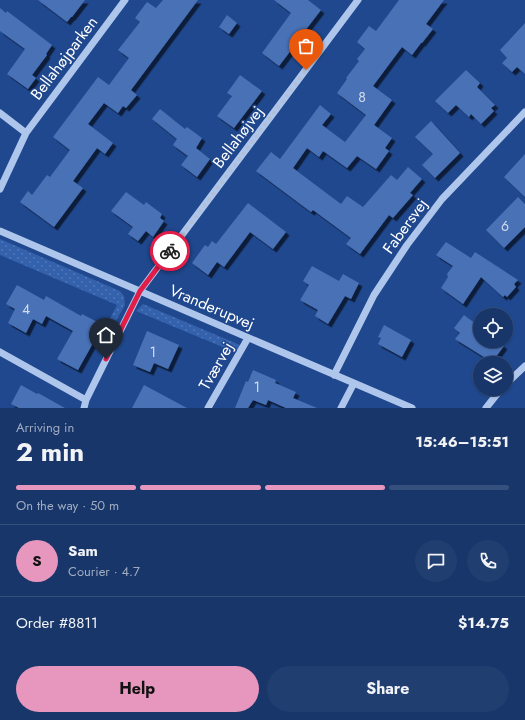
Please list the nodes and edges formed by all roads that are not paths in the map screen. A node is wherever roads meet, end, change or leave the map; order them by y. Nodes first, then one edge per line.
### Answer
1 (125, 0) edge
2 (358, 0) edge
3 (525, 112) edge
4 (0, 113) edge
5 (26, 133) junction
6 (0, 189) edge
7 (0, 232) edge
8 (140, 291) junction
9 (248, 338) junction
10 (0, 352) edge
11 (525, 366) edge
12 (334, 374) junction
13 (513, 377) edge
14 (354, 383) junction
15 (495, 396) edge
16 (86, 400) junction
17 (84, 408) edge
18 (208, 408) edge
19 (341, 408) edge
20 (412, 408) edge
21 (486, 408) edge

1 - 5 street, Bellahøjparken
2 - 8 street, Bellahøjvej
3 - 12 street, Fabersvej
4 - 5 street
5 - 6 street, Bellahøjparken
7 - 8 street, Vranderupvej
8 - 9 street, Vranderupvej
8 - 16 street, Bellahøjvej
9 - 12 street, Vranderupvej
9 - 18 street, Tværvej
10 - 16 street
11 - 13 street
12 - 14 street, Vranderupvej
14 - 19 street
14 - 20 street, Vranderupvej
15 - 21 street
16 - 17 street, Bellahøjvej

